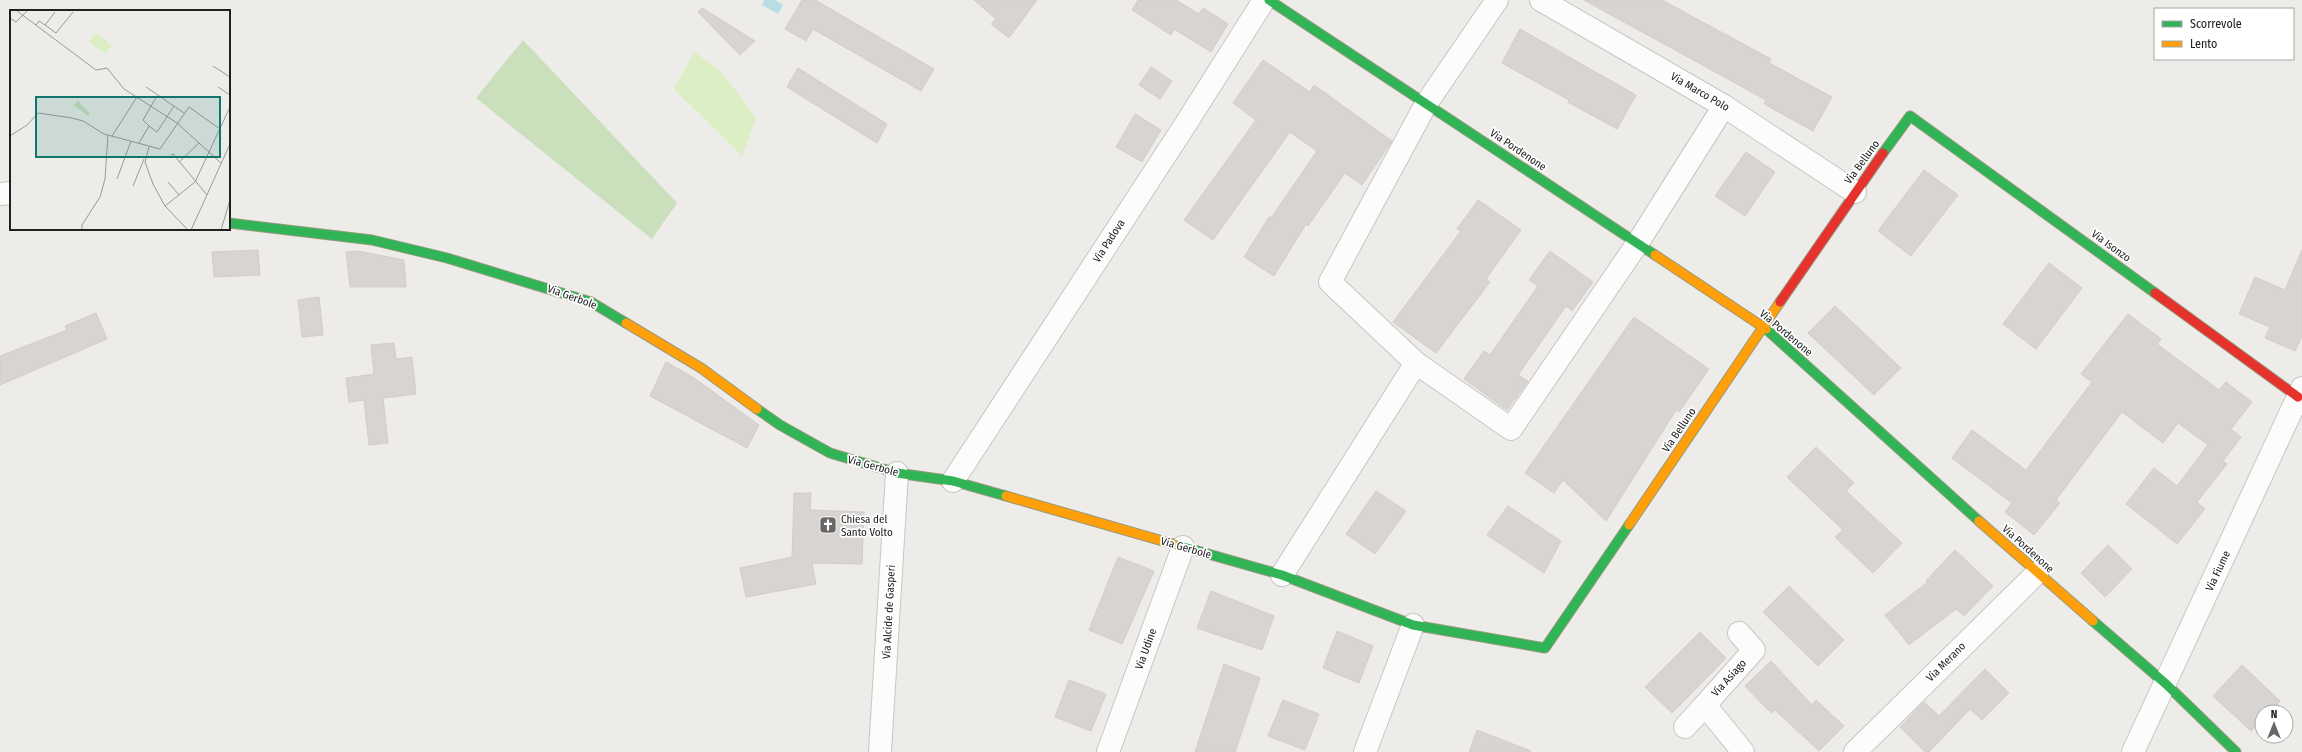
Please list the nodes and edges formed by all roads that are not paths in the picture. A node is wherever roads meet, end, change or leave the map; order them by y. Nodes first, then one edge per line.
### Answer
1 (1264, 0) edge
2 (1269, 0) edge
3 (1497, 0) edge
4 (1540, 0) edge
5 (1426, 104) junction
6 (1724, 106) junction
7 (1910, 116) joint
8 (1855, 192) junction
9 (10, 193) edge
10 (0, 194) edge
11 (230, 223) edge
12 (1638, 244) junction
13 (1764, 327) junction
14 (1416, 363) junction
15 (2300, 393) edge
16 (897, 473) junction
17 (953, 481) junction
18 (1183, 547) junction
19 (2036, 573) junction
20 (1282, 575) junction
21 (1413, 625) junction
22 (1739, 633) dead end
23 (2166, 684) junction
24 (1705, 705) junction
25 (1685, 727) dead end
26 (880, 752) edge
27 (1108, 752) edge
28 (1365, 752) edge
29 (1743, 752) edge
30 (1855, 752) edge
31 (2133, 752) edge
32 (2236, 752) edge

1 - 17 street, Via Padova
2 - 5 street, Via Pordenone
3 - 5 street
4 - 6 street, Via Marco Polo
5 - 12 street, Via Pordenone
5 - 14 street
6 - 8 street, Via Marco Polo
6 - 12 street
7 - 8 street, Via Belluno
7 - 15 street, Via Isonzo
8 - 13 street, Via Belluno
9 - 10 street
11 - 16 street, Via Gerbole
12 - 13 street, Via Pordenone
12 - 14 street
13 - 19 street, Via Pordenone
13 - 21 street, Via Belluno
14 - 20 street
15 - 23 street, Via Fiume
16 - 17 street, Via Gerbole
16 - 26 street, Via Alcide de Gasperi
17 - 18 street, Via Gerbole
18 - 20 street, Via Gerbole
18 - 27 street, Via Udine
19 - 23 street, Via Pordenone
19 - 30 street, Via Merano
20 - 21 street, Via Gerbole
21 - 28 street
22 - 24 street, Via Asiago
23 - 31 street, Via Fiume
23 - 32 street, Via Pordenone
24 - 25 street, Via Asiago
24 - 29 street, Via Asiago

